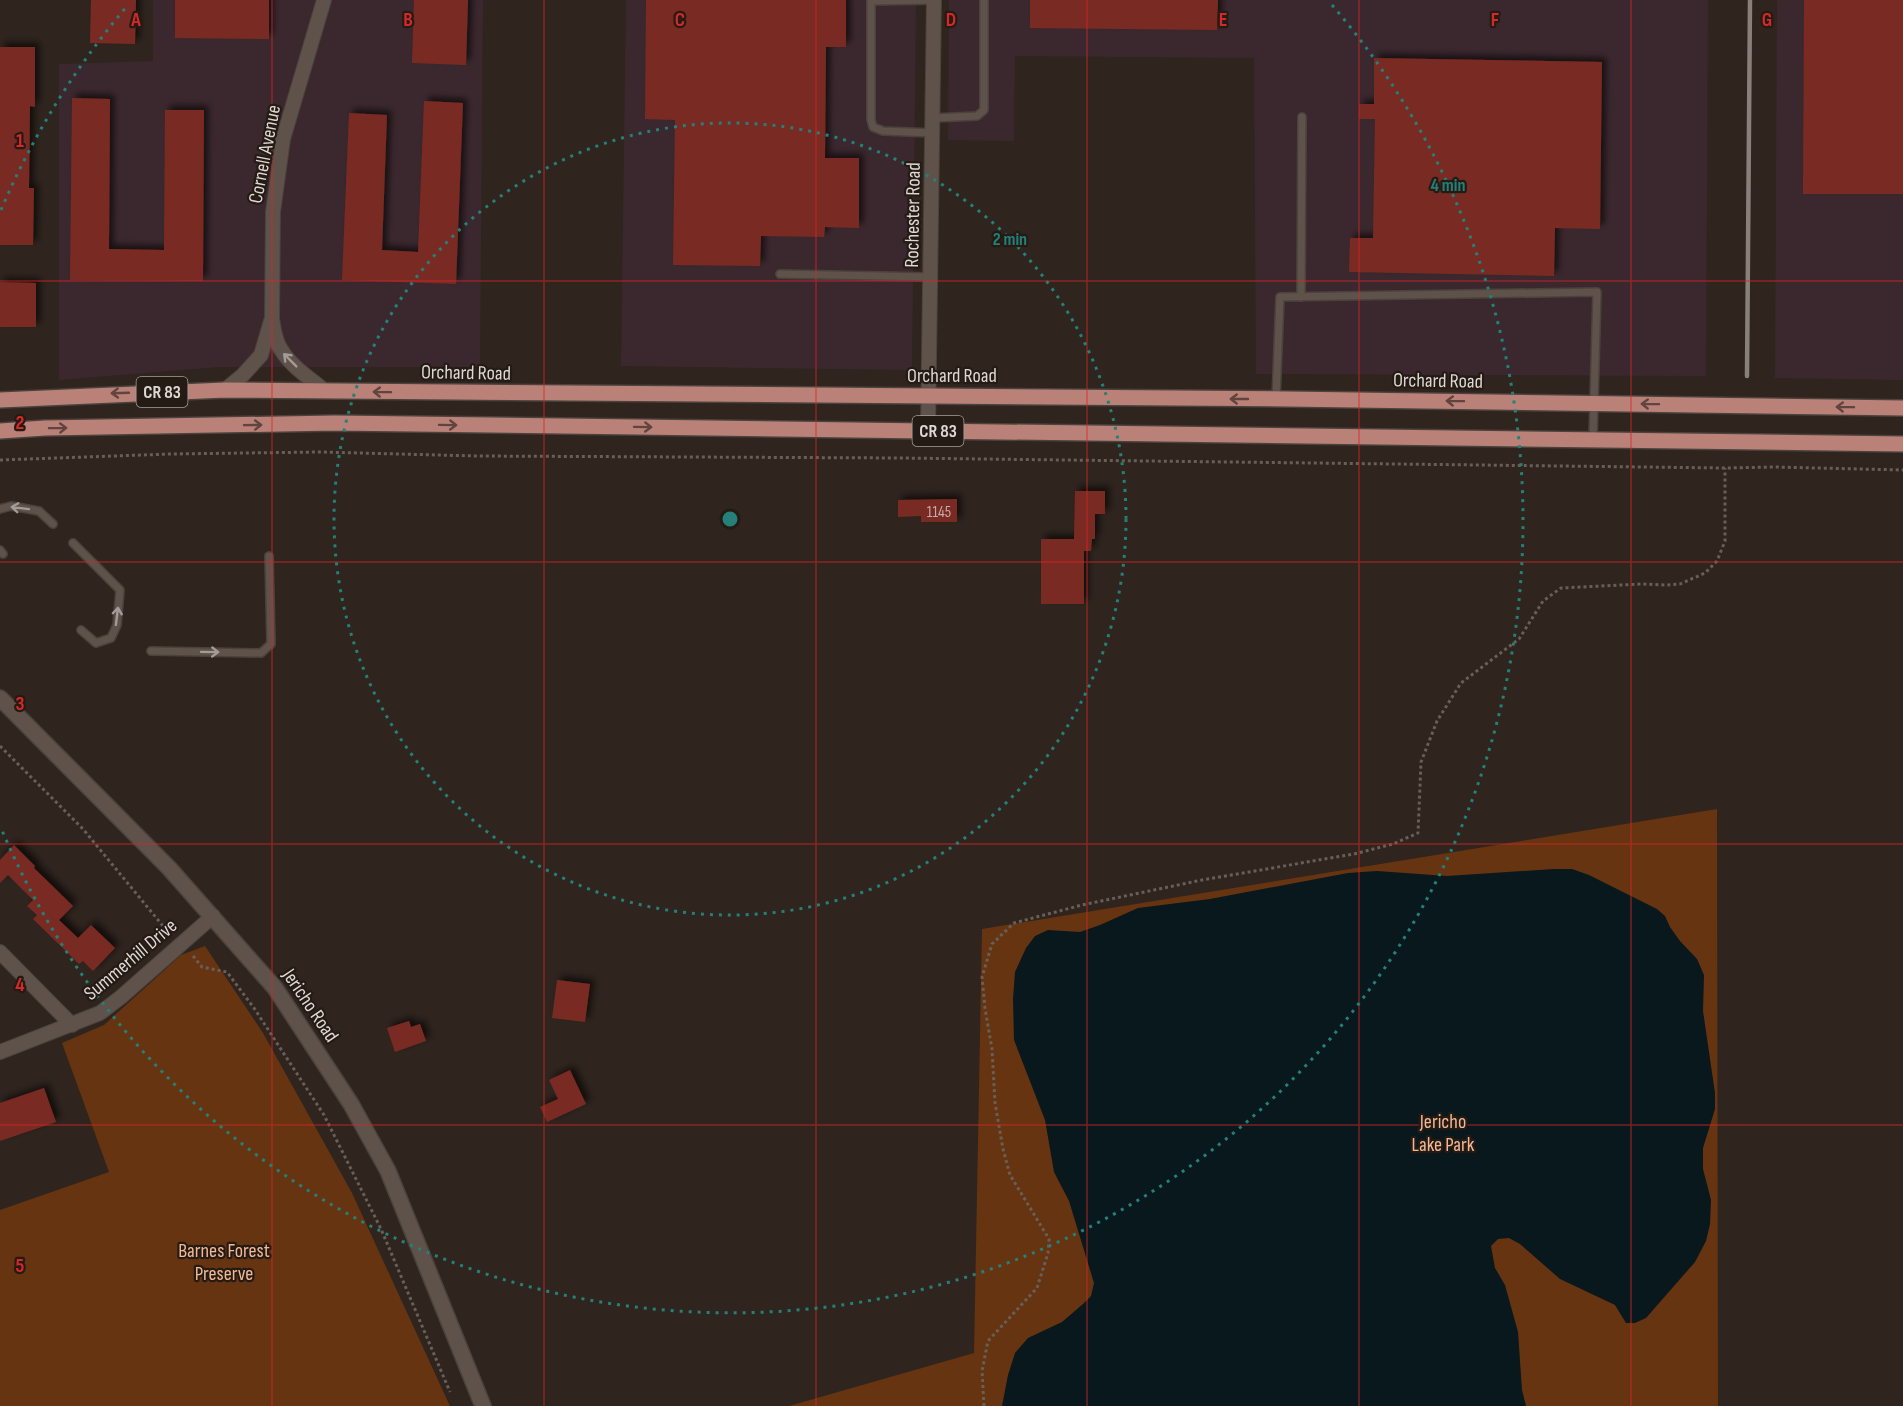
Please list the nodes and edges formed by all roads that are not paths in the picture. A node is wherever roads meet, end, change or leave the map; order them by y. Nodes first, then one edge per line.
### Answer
1 (324, 0) edge
2 (871, 0) edge
3 (934, 0) edge
4 (984, 0) edge
5 (1302, 117) dead end
6 (933, 118) junction
7 (933, 133) junction
8 (780, 274) dead end
9 (930, 277) junction
10 (1301, 297) junction
11 (272, 319) junction
12 (225, 390) junction
13 (325, 391) junction
14 (929, 396) junction
15 (1276, 399) junction
16 (0, 400) edge
17 (1595, 404) junction
18 (1903, 408) edge
19 (0, 431) edge
20 (928, 431) junction
21 (1593, 439) junction
22 (1903, 444) edge
23 (0, 509) edge
24 (52, 524) dead end
25 (73, 543) dead end
26 (268, 556) dead end
27 (81, 630) dead end
28 (151, 651) dead end
29 (0, 698) edge
30 (213, 916) junction
31 (0, 952) edge
32 (72, 1025) junction
33 (0, 1052) edge
34 (483, 1406) edge

1 - 11 street, Cornell Avenue
2 - 3 lane
2 - 7 lane
3 - 6 street, Rochester Road
4 - 6 lane
5 - 10 lane
6 - 7 street, Rochester Road
7 - 9 street, Rochester Road
8 - 9 lane
9 - 14 street, Rochester Road
10 - 15 lane
10 - 17 lane
11 - 12 street, Cornell Avenue
13 -> 11 street, Cornell Avenue
12 - 13 main road, Orchard Road / CR 83
12 -> 16 main road, Orchard Road / CR 83
14 -> 13 main road, Orchard Road / CR 83
15 -> 14 main road, Orchard Road / CR 83
14 - 20 street, Rochester Road
17 -> 15 main road, Orchard Road / CR 83
18 -> 17 main road, Orchard Road / CR 83
17 - 21 lane
19 -> 20 main road, CR 83
20 - 21 main road, CR 83
21 - 22 main road, CR 83
24 -> 23 lane
27 -> 25 lane
28 -> 26 lane
29 - 30 main road, Jericho Road
30 - 32 street, Summerhill Drive
30 - 34 main road, Jericho Road
31 - 32 street
32 - 33 street, Summerhill Drive

